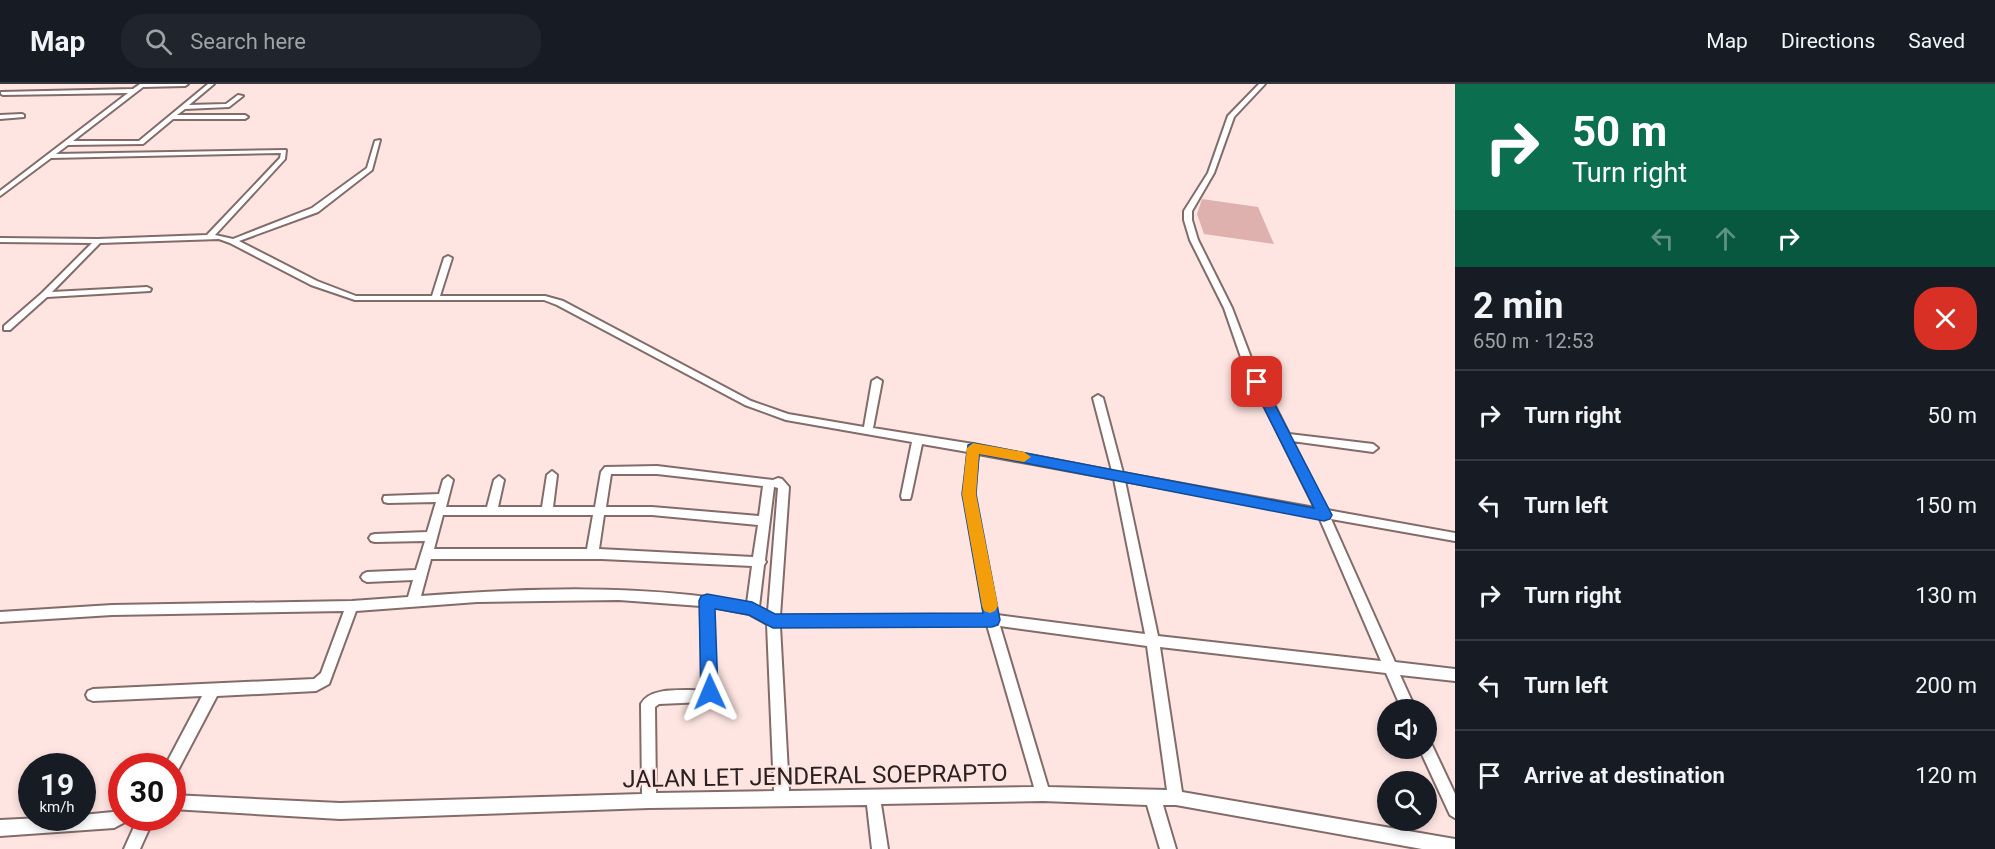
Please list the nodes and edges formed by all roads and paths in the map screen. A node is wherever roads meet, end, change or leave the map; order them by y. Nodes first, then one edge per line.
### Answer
1 (17, 84) edge
2 (143, 84) edge
3 (185, 84) edge
4 (211, 84) edge
5 (1262, 84) edge
6 (135, 91) junction
7 (2, 94) edge
8 (240, 96) dead end
9 (184, 107) junction
10 (22, 116) dead end
11 (0, 117) edge
12 (172, 117) junction
13 (245, 117) dead end
14 (378, 141) dead end
15 (67, 143) junction
16 (51, 156) junction
17 (0, 194) edge
18 (210, 237) junction
19 (0, 240) edge
20 (98, 241) junction
21 (233, 241) junction
22 (448, 258) dead end
23 (147, 289) dead end
24 (45, 295) junction
25 (435, 299) junction
26 (7, 328) dead end
27 (877, 381) dead end
28 (1098, 398) dead end
29 (868, 430) junction
30 (1285, 437) junction
31 (918, 439) junction
32 (973, 448) junction
33 (1373, 448) dead end
34 (1118, 474) junction
35 (552, 475) dead end
36 (448, 480) dead end
37 (499, 480) dead end
38 (771, 483) junction
39 (906, 496) dead end
40 (443, 498) junction
41 (388, 500) dead end
42 (439, 511) junction
43 (492, 511) junction
44 (547, 511) junction
45 (601, 511) junction
46 (1324, 515) junction
47 (764, 521) junction
48 (432, 536) junction
49 (1455, 537) edge
50 (375, 538) dead end
51 (427, 554) junction
52 (592, 554) junction
53 (760, 562) junction
54 (421, 575) junction
55 (367, 577) dead end
56 (707, 601) junction
57 (413, 602) junction
58 (352, 606) junction
59 (752, 609) junction
60 (0, 617) edge
61 (992, 620) junction
62 (773, 621) junction
63 (1153, 641) junction
64 (1389, 666) junction
65 (1455, 675) edge
66 (212, 691) junction
67 (93, 695) dead end
68 (1404, 699) edge
69 (179, 753) edge
70 (1431, 759) edge
71 (1043, 794) junction
72 (873, 797) junction
73 (782, 798) junction
74 (1153, 798) junction
75 (1176, 798) junction
76 (649, 801) junction
77 (186, 803) edge
78 (1455, 810) edge
79 (108, 820) edge
80 (0, 828) edge
81 (140, 831) edge
82 (1455, 847) edge
83 (132, 849) edge
84 (880, 849) edge
85 (1168, 849) edge

1 - 7 street
2 - 3 street
2 - 6 street
4 - 9 street
5 - 30 street
6 - 7 street
6 - 15 street
8 - 9 street
9 - 12 street
10 - 11 street
12 - 13 street
12 - 15 street
14 - 21 street
15 - 16 street
16 - 17 street
16 - 18 street
18 - 20 street
18 - 21 street
19 - 20 street
20 - 24 street
21 - 25 street
22 - 25 street
23 - 24 street
24 - 26 street
25 - 29 street
27 - 29 street
28 - 34 street
29 - 31 street
30 - 33 street
30 - 46 street
31 - 32 street
31 - 39 street
32 - 34 street
32 - 61 street
34 - 46 street
34 - 63 street
35 - 44 street
36 - 40 street
37 - 43 street
38 - 45 street
38 - 47 street
38 - 62 street
40 - 41 street
40 - 42 street
42 - 43 street
42 - 48 street
43 - 44 street
44 - 45 street
45 - 47 street
45 - 52 street
46 - 49 street
46 - 64 street
47 - 53 street
48 - 50 street
48 - 51 street
51 - 52 street
51 - 54 street
52 - 53 street
53 - 59 street
54 - 55 street
54 - 57 street
56 - 57 street
56 - 59 street
56 - 76 street
57 - 58 street
58 - 60 street
58 - 66 street
59 - 62 street
61 - 62 street
61 - 63 street
61 - 71 street
62 - 73 street
63 - 64 street
63 - 75 street
64 - 65 street
64 - 68 street
66 - 67 street
66 - 69 street
70 - 78 street
71 - 72 street, JALAN LET JENDERAL SOEPRAPTO
71 - 74 street, JALAN LET JENDERAL SOEPRAPTO
72 - 73 street, JALAN LET JENDERAL SOEPRAPTO
72 - 84 street
73 - 76 street, JALAN LET JENDERAL SOEPRAPTO
74 - 75 street, JALAN LET JENDERAL SOEPRAPTO
74 - 85 street
75 - 82 street, JALAN LET JENDERAL SOEPRAPTO
76 - 77 street, JALAN LET JENDERAL SOEPRAPTO
79 - 80 street
81 - 83 street

